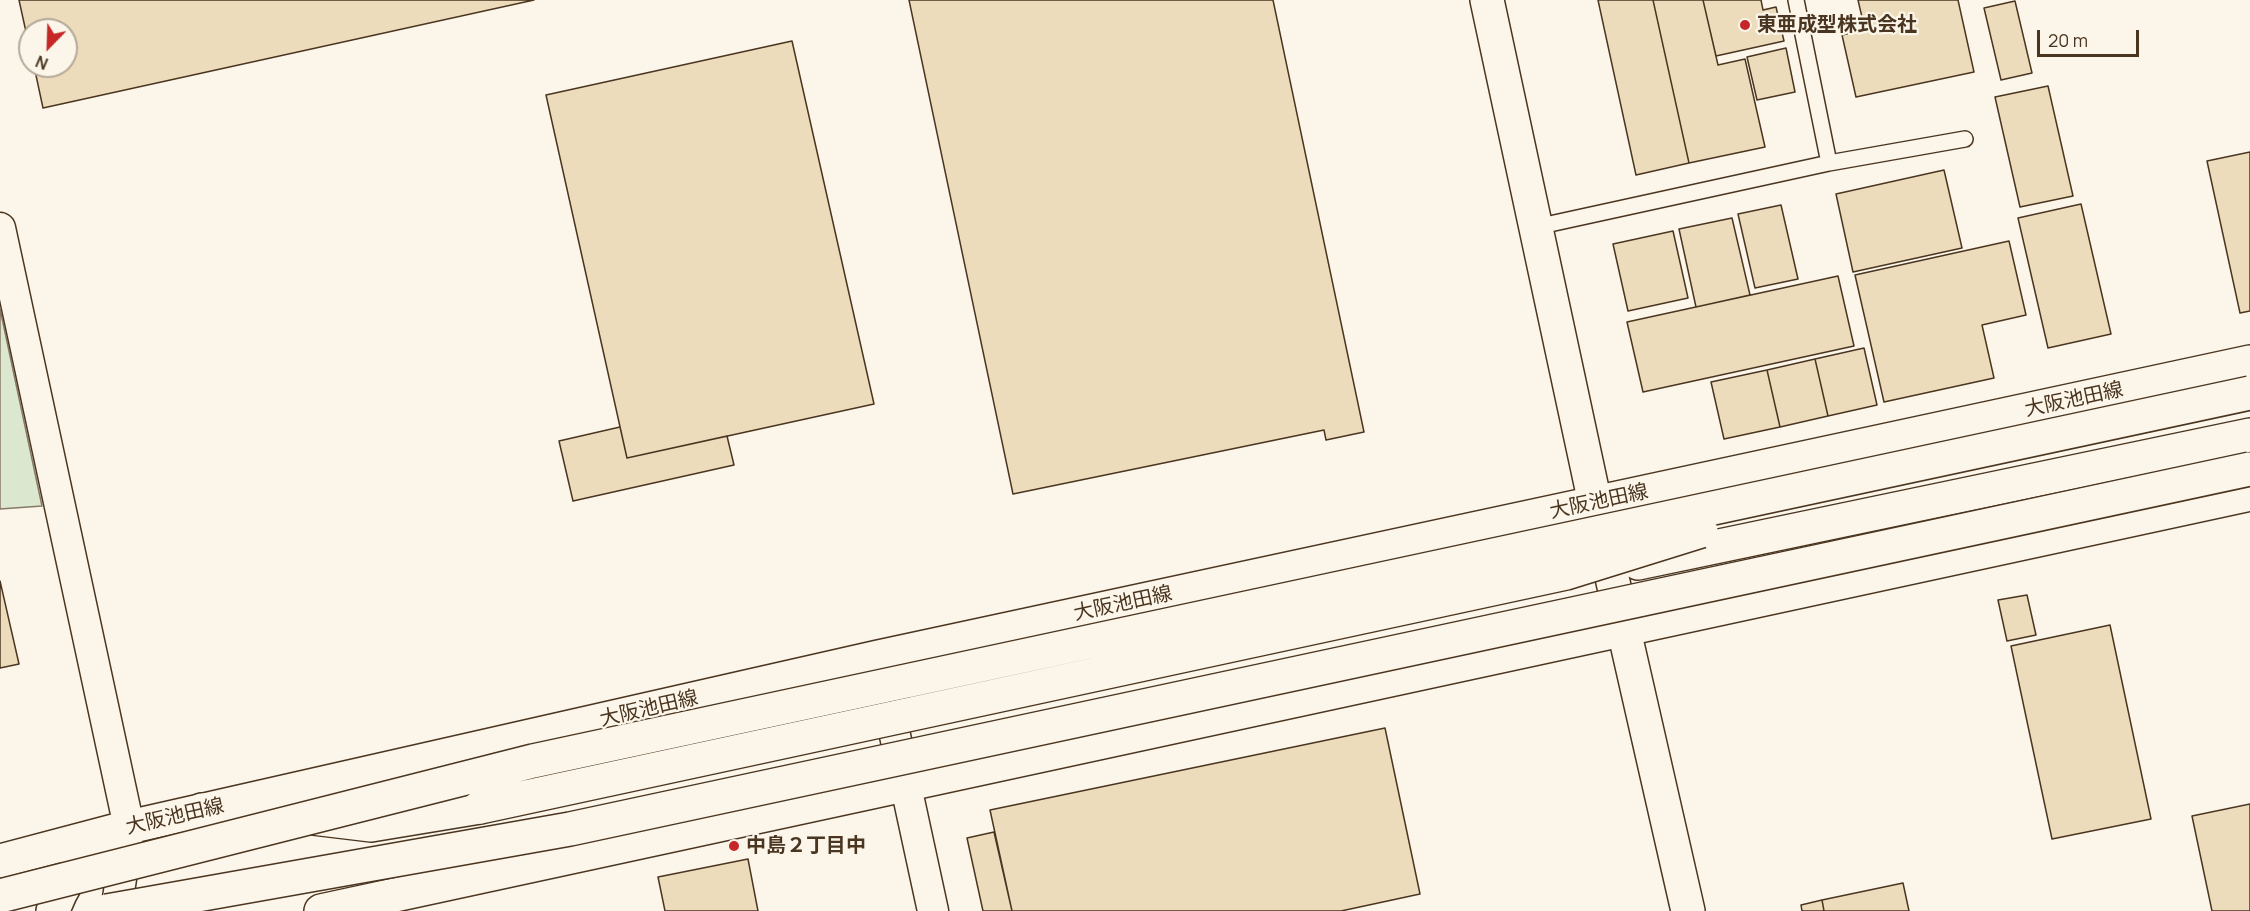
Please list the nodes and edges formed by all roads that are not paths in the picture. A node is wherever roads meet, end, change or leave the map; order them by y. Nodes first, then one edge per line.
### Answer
1 (1487, 0) edge
2 (1796, 0) edge
3 (1965, 139) dead end
4 (1829, 163) junction
5 (1536, 227) junction
6 (0, 228) edge
7 (2250, 362) edge
8 (2250, 393) edge
9 (2250, 435) edge
10 (2250, 469) edge
11 (1893, 471) junction
12 (2250, 494) edge
13 (1595, 503) junction
14 (1610, 569) junction
15 (1626, 630) junction
16 (878, 657) junction
17 (906, 783) junction
18 (202, 810) junction
19 (129, 827) junction
20 (0, 861) edge
21 (0, 896) edge
22 (53, 911) edge
23 (107, 911) edge
24 (116, 911) edge
25 (321, 911) edge
26 (933, 911) edge
27 (1688, 911) edge

1 - 5 main road
2 - 4 lane
3 - 4 lane
4 - 5 lane
5 - 13 main road
6 - 19 street
7 - 13 main road, 大阪池田線
8 - 11 main road, bridge
9 - 14 main road
10 - 23 main road, bridge
11 - 18 main road, bridge
11 - 21 main road, bridge
12 - 15 main road
13 - 14 main road
13 - 16 main road, 大阪池田線
14 - 15 main road
15 - 17 main road
15 - 27 main road
16 - 17 street
16 - 18 main road, 大阪池田線
17 - 25 main road
17 - 26 street
18 - 19 main road, 大阪池田線
19 - 20 main road, 大阪池田線
19 - 22 main road
19 - 24 street

